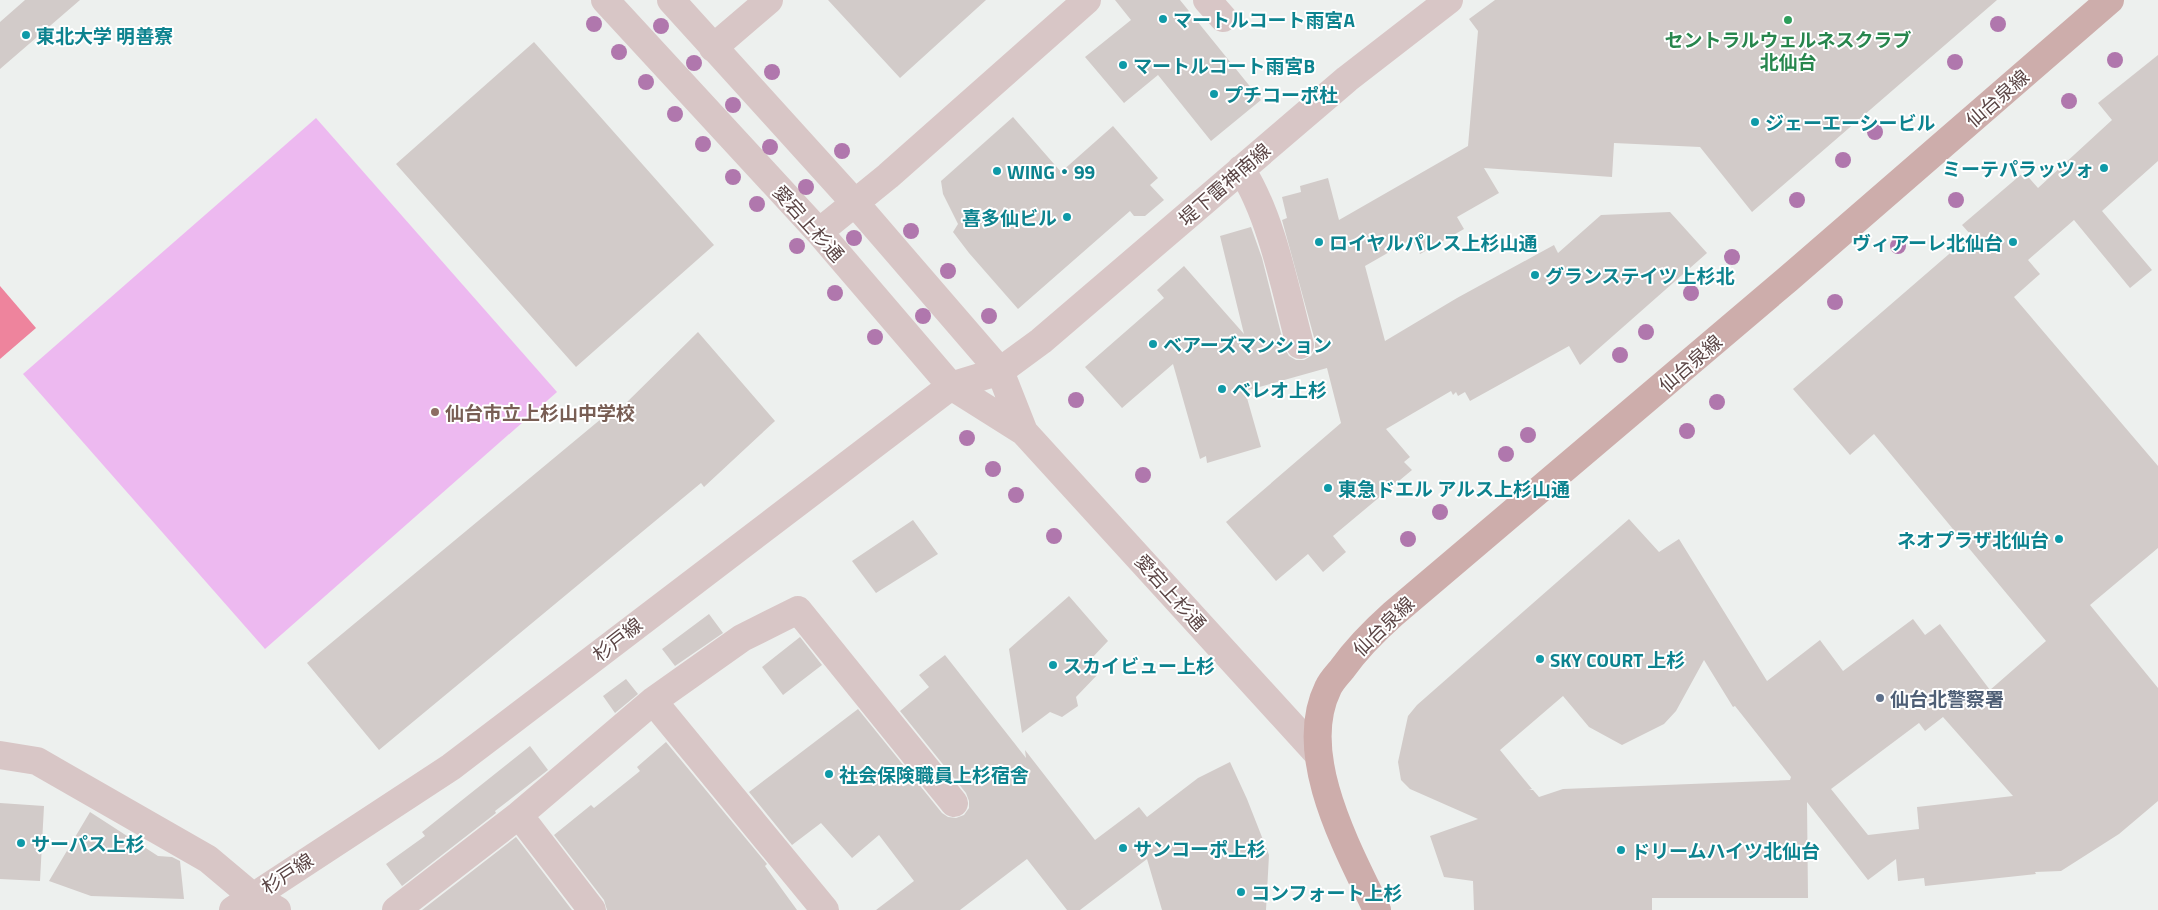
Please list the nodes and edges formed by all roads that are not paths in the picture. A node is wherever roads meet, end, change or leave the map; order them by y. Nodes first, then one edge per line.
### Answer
1 (605, 0) edge
2 (670, 0) edge
3 (769, 0) edge
4 (1087, 0) edge
5 (1449, 0) edge
6 (2110, 0) edge
7 (713, 48) junction
8 (1241, 169) junction
9 (855, 203) junction
10 (819, 232) junction
11 (1300, 345) dead end
12 (1000, 371) junction
13 (951, 386) junction
14 (1024, 432) junction
15 (653, 700) junction
16 (1317, 753) junction
17 (0, 755) edge
18 (954, 803) dead end
19 (518, 815) junction
20 (243, 903) edge
21 (277, 910) edge
22 (396, 910) edge
23 (592, 910) edge
24 (825, 910) edge
25 (1377, 910) edge

1 - 10 street, 愛宕上杉通
2 - 7 street, 愛宕上杉通
3 - 7 street
4 - 9 street
5 - 8 street, 堤下雷神南線
6 - 16 main road, 仙台泉線
7 - 9 street, 愛宕上杉通
8 - 11 street
8 - 12 street, 堤下雷神南線
9 - 10 street
9 - 12 street, 愛宕上杉通
10 - 13 street, 愛宕上杉通
12 - 13 street, 杉戸線
12 - 14 street, 愛宕上杉通
13 - 14 street, 愛宕上杉通
13 - 20 street, 杉戸線
14 - 16 street, 愛宕上杉通
15 - 18 street
15 - 19 street
15 - 24 street
16 - 25 main road, 仙台泉線
17 - 20 street
19 - 22 street
19 - 23 street
20 - 21 street

